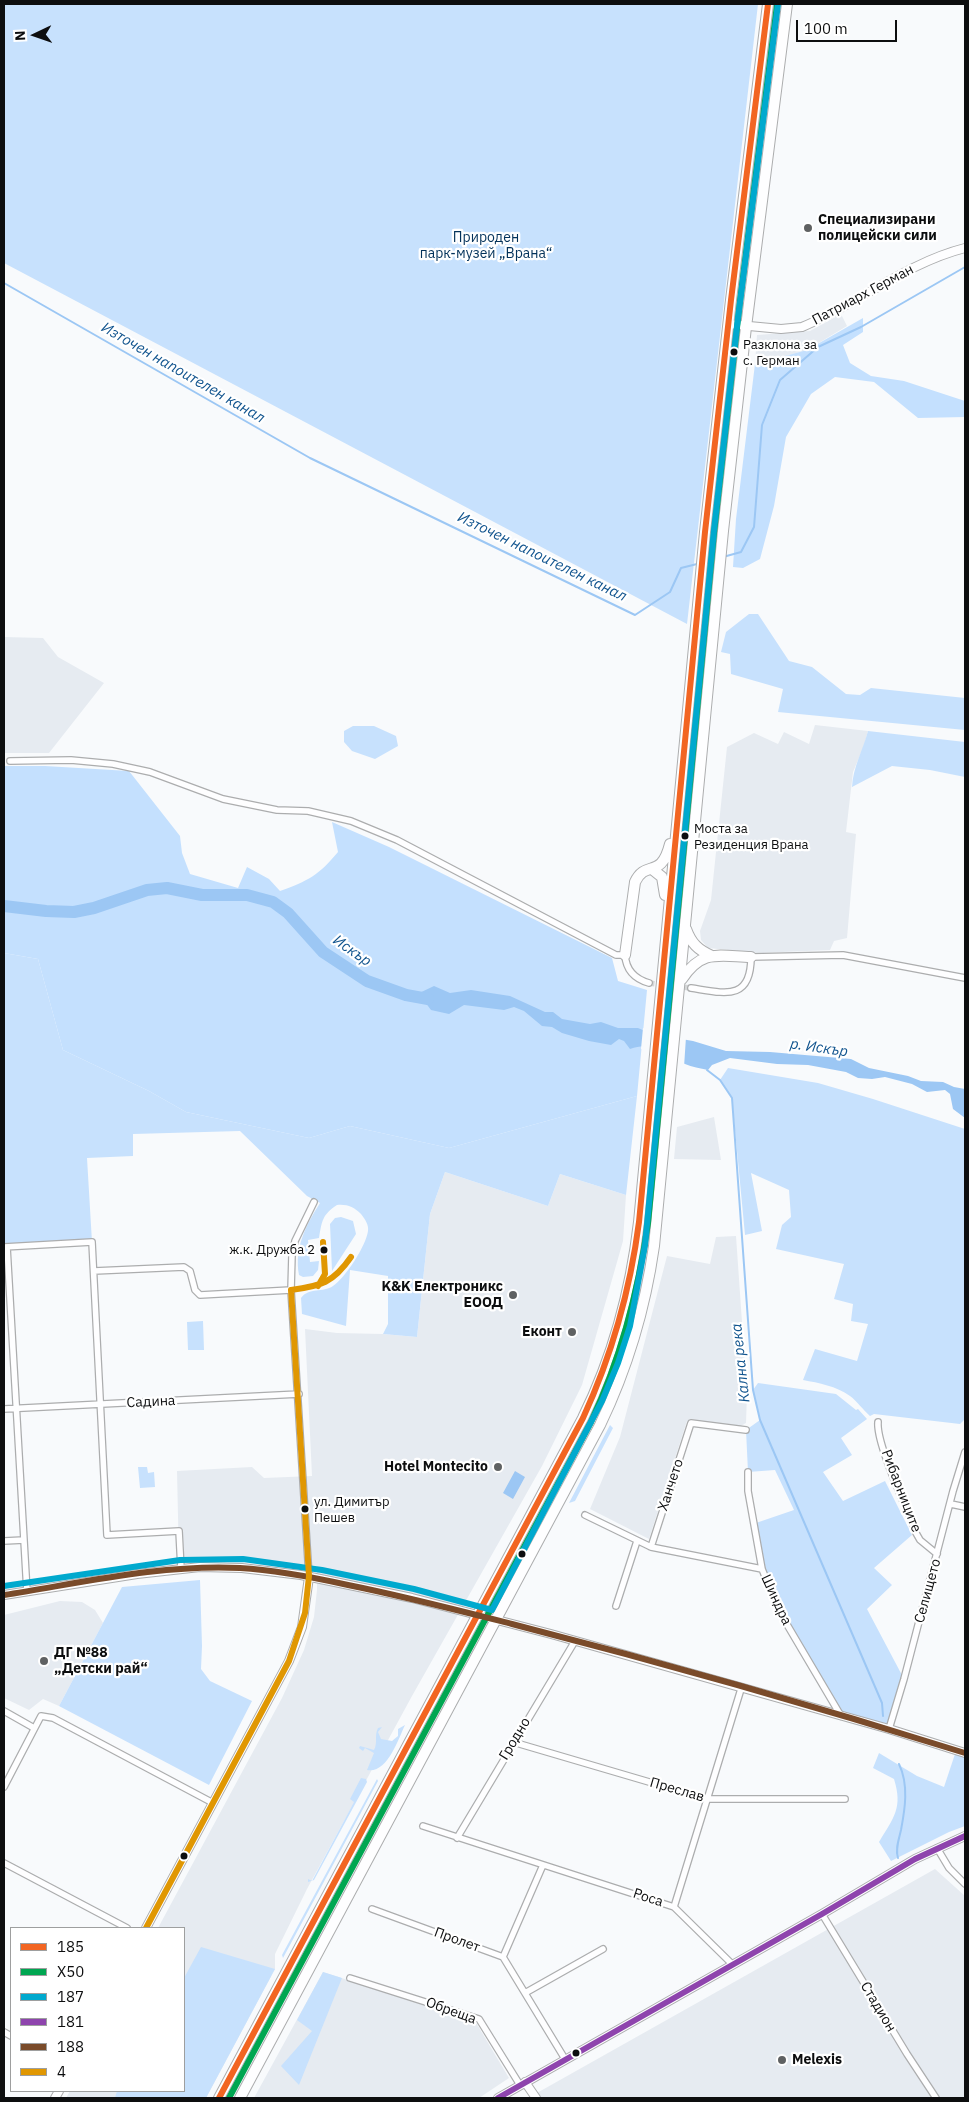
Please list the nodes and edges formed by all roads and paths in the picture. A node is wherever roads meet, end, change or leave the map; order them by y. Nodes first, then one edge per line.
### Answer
1 (768, 4) edge
2 (787, 4) edge
3 (965, 248) edge
4 (728, 324) junction
5 (746, 326) junction
6 (10, 761) dead end
7 (678, 809) junction
8 (652, 869) junction
9 (668, 919) junction
10 (685, 926) junction
11 (624, 955) junction
12 (712, 956) junction
13 (751, 957) junction
14 (965, 978) edge
15 (680, 982) junction
16 (649, 983) tunnel mouth
17 (691, 988) tunnel mouth
18 (314, 1202) dead end
19 (5, 1247) edge
20 (94, 1272) junction
21 (292, 1290) junction
22 (299, 1394) junction
23 (101, 1404) junction
24 (17, 1409) junction
25 (4, 1410) edge
26 (878, 1422) dead end
27 (746, 1430) dead end
28 (965, 1451) edge
29 (748, 1472) dead end
30 (950, 1504) junction
31 (965, 1507) edge
32 (585, 1515) dead end
33 (24, 1540) junction
34 (4, 1541) edge
35 (637, 1541) junction
36 (651, 1548) junction
37 (937, 1554) junction
38 (180, 1569) junction
39 (762, 1569) junction
40 (309, 1577) junction
41 (27, 1592) junction
42 (4, 1595) edge
43 (616, 1606) dead end
44 (477, 1615) junction
45 (496, 1620) junction
46 (575, 1641) junction
47 (741, 1689) junction
48 (4, 1711) edge
49 (841, 1716) junction
50 (34, 1728) junction
51 (888, 1729) junction
52 (513, 1742) junction
53 (965, 1753) edge
54 (4, 1787) edge
55 (707, 1799) junction
56 (845, 1799) dead end
57 (213, 1803) junction
58 (422, 1826) dead end
59 (965, 1836) edge
60 (457, 1838) junction
61 (937, 1848) junction
62 (4, 1862) edge
63 (543, 1865) junction
64 (965, 1884) edge
65 (674, 1907) junction
66 (372, 1909) dead end
67 (822, 1914) junction
68 (125, 1927) edge
69 (147, 1927) edge
70 (603, 1949) dead end
71 (503, 1957) junction
72 (732, 1964) junction
73 (350, 1978) dead end
74 (525, 1993) junction
75 (565, 2060) junction
76 (523, 2083) junction
77 (219, 2098) edge
78 (240, 2098) edge
79 (498, 2098) edge
80 (536, 2098) edge
81 (936, 2098) edge

1 - 4 highway
2 - 5 highway
3 - 5 street, Патриарх Герман
4 - 5 street, Патриарх Герман
4 - 7 highway
5 - 10 highway
6 - 11 street
7 - 8 highway
7 - 9 highway
8 - 9 highway
8 - 11 highway
9 - 44 highway
10 - 12 highway
10 - 15 highway
11 - 16 street
12 - 13 highway
12 - 15 highway
13 - 14 street
13 - 17 street
15 - 45 highway
18 - 21 street
19 - 20 street
19 - 24 street
20 - 21 street
20 - 23 street
21 - 22 street
22 - 23 street, Садина
22 - 40 street
23 - 24 street, Садина
23 - 38 street
24 - 25 street, Садина
24 - 33 street
26 - 37 street, Рибарниците
27 - 36 street, Ханчето
28 - 30 street, Селището
29 - 39 street, Шиндра
30 - 31 street
30 - 37 street, Селището
32 - 35 street
33 - 34 street
33 - 41 street
35 - 36 street
35 - 43 street
36 - 39 street
37 - 51 street, Селището
38 - 40 street
38 - 41 street
39 - 49 street, Шиндра
40 - 44 street
40 - 57 street
41 - 42 street
44 - 45 street
44 - 77 highway
45 - 46 street
45 - 78 highway
46 - 47 street
46 - 52 street, Гродно
47 - 49 street
47 - 55 street
48 - 50 street
49 - 51 street
50 - 54 street
50 - 57 street
51 - 53 street
52 - 55 street, Преслав
52 - 60 street, Гродно
55 - 56 street, Преслав
55 - 65 street
57 - 69 street
58 - 60 street, Роса
59 - 61 street
60 - 63 street, Роса
61 - 64 street
61 - 67 street
62 - 68 street
63 - 65 street, Роса
63 - 71 street
65 - 72 street, Роса
66 - 71 street, Пролет
67 - 72 street
67 - 81 street, Стадион
70 - 74 street
71 - 74 street
72 - 75 street
73 - 76 street, Обреща
74 - 75 street
75 - 76 street
76 - 79 street
76 - 80 street

